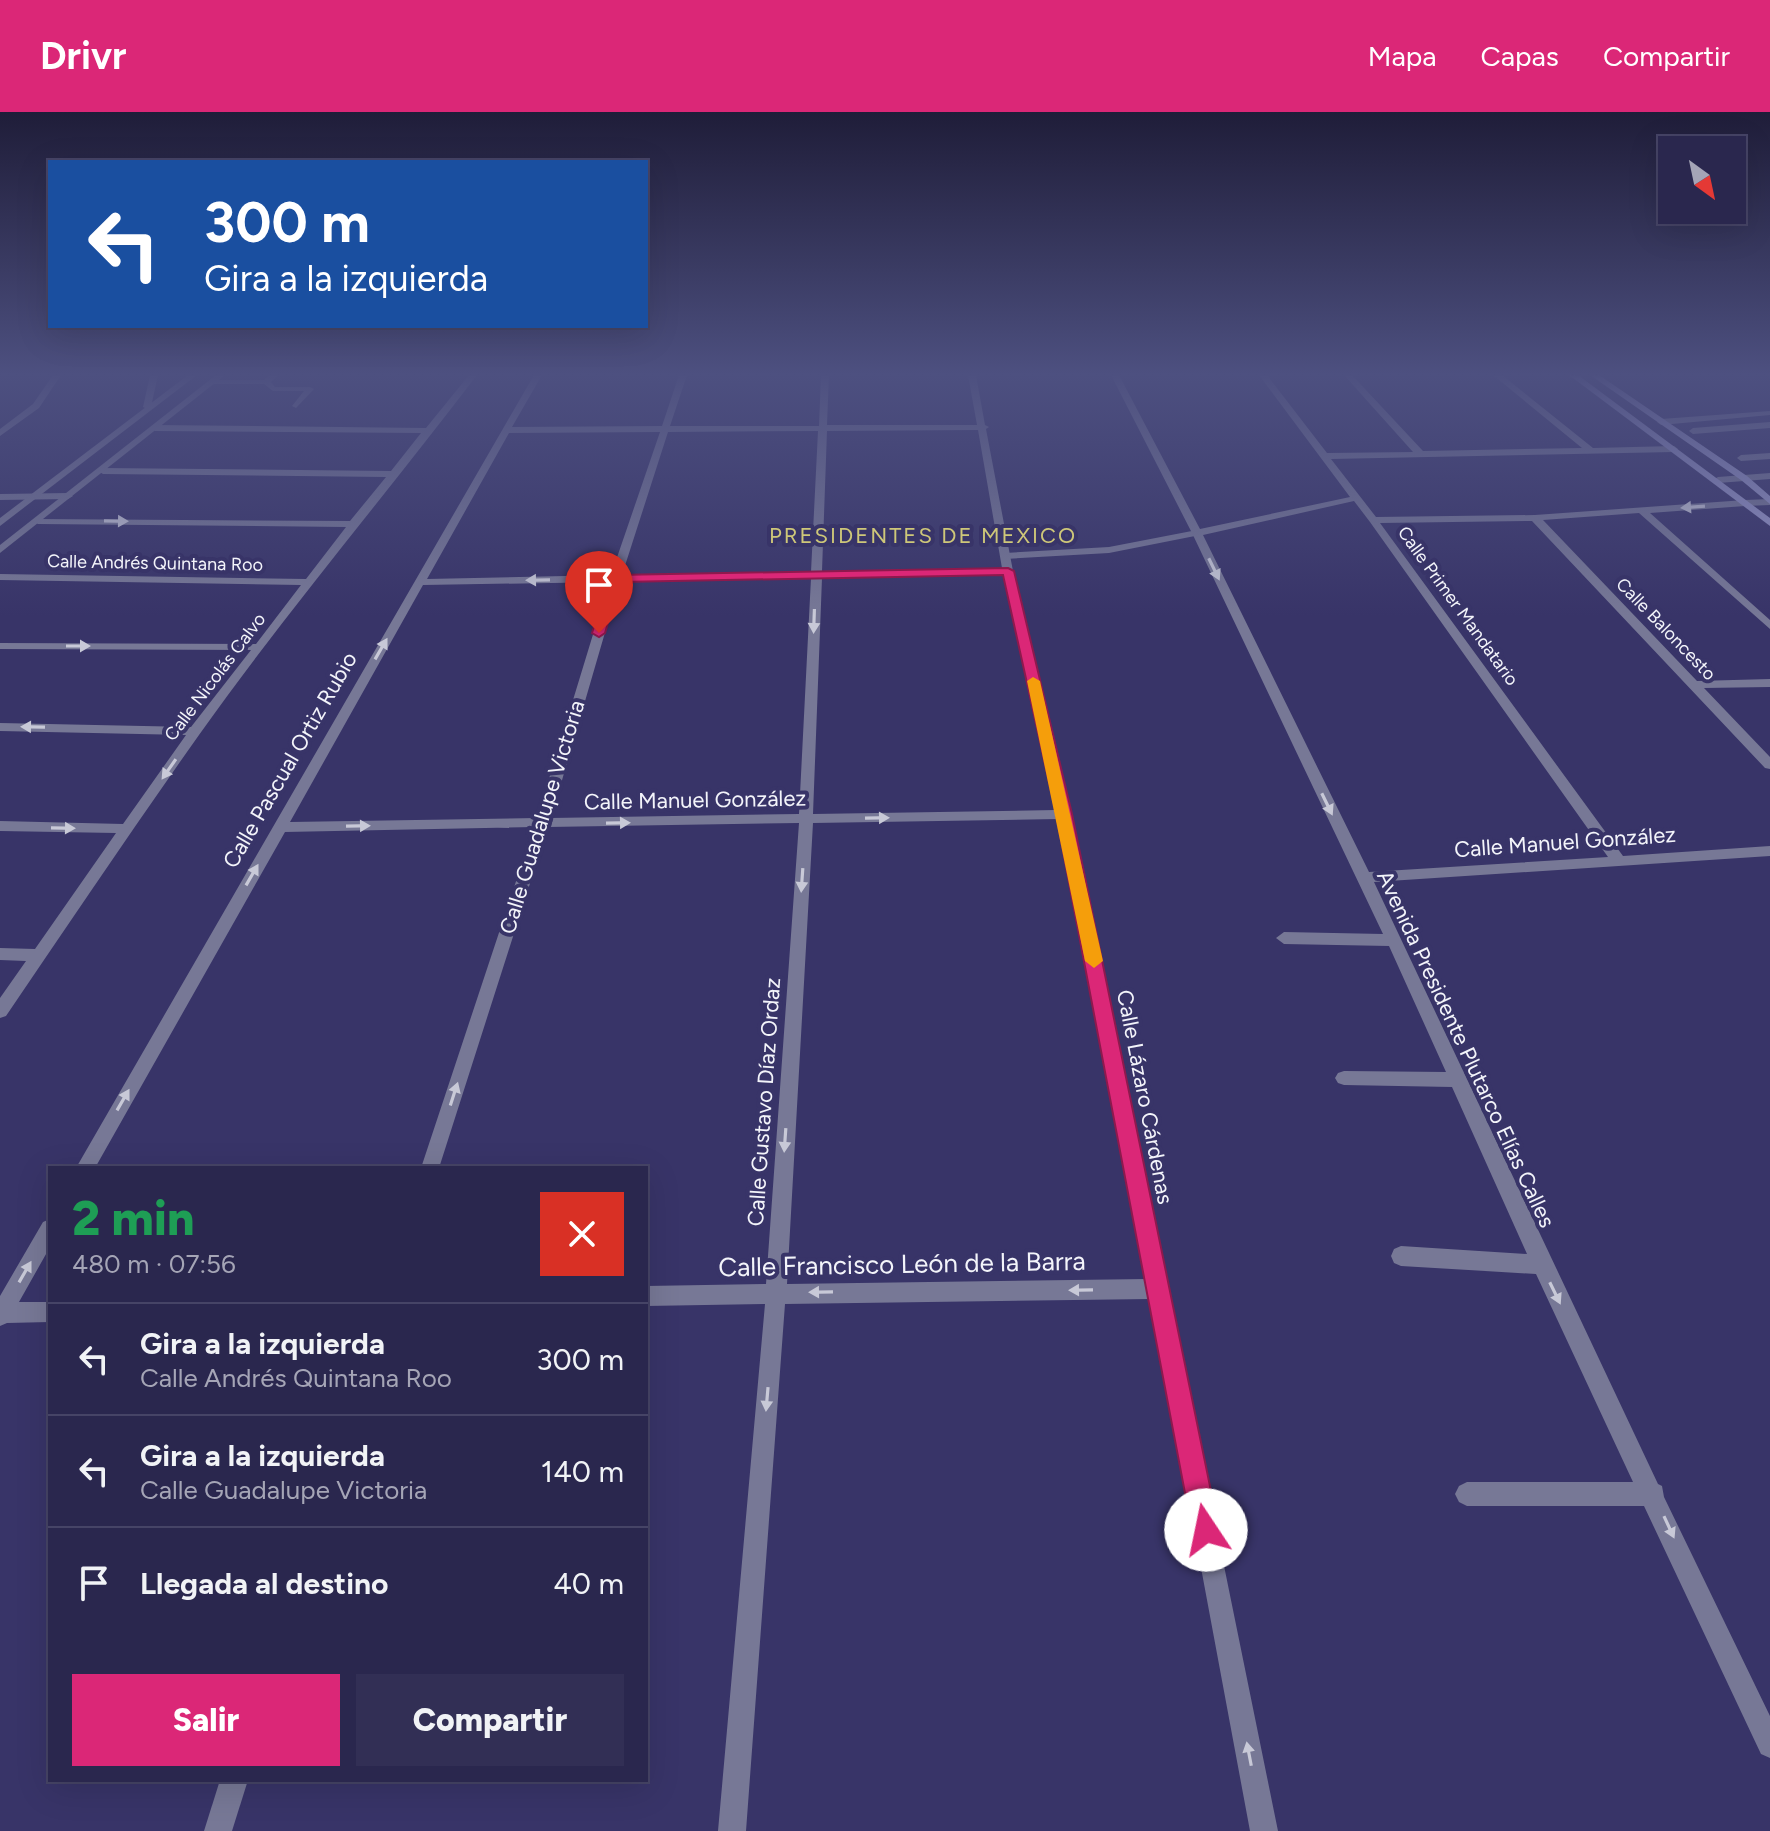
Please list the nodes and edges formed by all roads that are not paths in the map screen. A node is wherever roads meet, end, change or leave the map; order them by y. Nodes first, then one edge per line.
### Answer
1 (88, 455) edge
2 (122, 455) edge
3 (409, 455) edge
4 (492, 455) edge
5 (657, 455) edge
6 (823, 455) edge
7 (989, 455) edge
8 (1157, 455) edge
9 (1400, 455) edge
10 (1683, 455) edge
11 (1710, 455) edge
12 (1324, 456) joint
13 (1770, 456) edge
14 (1741, 458) dead end
15 (103, 471) junction
16 (393, 474) junction
17 (1770, 476) edge
18 (1744, 478) junction
19 (1718, 480) junction
20 (68, 496) junction
21 (0, 497) edge
22 (36, 497) junction
23 (1357, 498) junction
24 (1770, 501) edge
25 (1745, 503) junction
26 (1642, 511) junction
27 (1535, 518) junction
28 (1373, 520) junction
29 (38, 521) junction
30 (0, 523) edge
31 (1770, 523) edge
32 (353, 524) junction
33 (1197, 533) junction
34 (0, 550) edge
35 (1006, 564) junction
36 (0, 577) edge
37 (816, 577) junction
38 (615, 579) junction
39 (310, 582) junction
40 (419, 582) junction
41 (1770, 626) edge
42 (0, 646) edge
43 (259, 647) junction
44 (1770, 683) edge
45 (1694, 685) junction
46 (0, 727) edge
47 (195, 731) junction
48 (1770, 765) edge
49 (1064, 814) junction
50 (806, 820) junction
51 (542, 824) junction
52 (0, 826) edge
53 (280, 827) junction
54 (127, 829) junction
55 (1770, 851) edge
56 (1619, 861) junction
57 (1362, 878) junction
58 (1284, 938) dead end
59 (1394, 940) junction
60 (0, 954) edge
61 (40, 955) junction
62 (0, 1011) edge
63 (1344, 1078) dead end
64 (1459, 1080) junction
65 (86, 1166) edge
66 (431, 1166) edge
67 (48, 1232) edge
68 (1401, 1256) dead end
69 (1542, 1265) junction
70 (1159, 1289) junction
71 (776, 1293) junction
72 (648, 1296) edge
73 (48, 1312) edge
74 (1, 1314) edge
75 (1467, 1494) dead end
76 (1654, 1494) junction
77 (1770, 1745) edge
78 (233, 1782) edge
79 (218, 1831) edge
80 (732, 1831) edge
81 (1264, 1831) edge

1 - 22 street
2 - 15 street
3 - 16 street, Calle Nicolás Calvo
4 - 40 street, Calle Pascual Ortiz Rubio
5 - 38 street, Calle Guadalupe Victoria
6 - 37 street, Calle Gustavo Díaz Ordaz
7 - 35 street, Calle Lázaro Cárdenas
8 - 33 street, Avenida Presidente Plutarco Elías Calles
9 - 12 street
10 - 19 main road
11 - 18 main road
12 - 23 street, Calle Primer Mandatario
13 - 14 street
15 - 16 street
15 - 20 street
16 - 32 street, Calle Nicolás Calvo
17 - 18 street
18 - 19 street
18 - 24 main road
19 - 25 main road
20 - 22 street
20 - 29 street
21 - 22 street
22 - 30 street
23 - 28 street, Calle Primer Mandatario
23 - 33 street
24 - 25 street
25 -> 26 street
25 - 31 main road
26 - 27 street
26 - 41 street
27 - 28 street
27 - 45 street, Calle Baloncesto
28 - 56 street, Calle Primer Mandatario
29 -> 32 street
29 - 34 street
32 - 39 street, Calle Nicolás Calvo
33 - 35 street
33 -> 57 street, Avenida Presidente Plutarco Elías Calles
35 - 37 street
35 - 49 street, Calle Lázaro Cárdenas
36 - 39 street, Calle Andrés Quintana Roo
37 - 38 street
37 -> 50 street, Calle Gustavo Díaz Ordaz
38 -> 40 street
38 - 51 street, Calle Guadalupe Victoria
39 - 43 street, Calle Nicolás Calvo
53 -> 40 street, Calle Pascual Ortiz Rubio
42 -> 43 street
43 - 47 street, Calle Nicolás Calvo
44 - 45 street
45 - 48 street, Calle Baloncesto
47 -> 46 street
47 -> 54 street, Calle Nicolás Calvo
50 -> 49 street, Calle Manuel González
49 - 70 street, Calle Lázaro Cárdenas
51 -> 50 street, Calle Manuel González
50 -> 71 street, Calle Gustavo Díaz Ordaz
53 -> 51 street, Calle Manuel González
66 -> 51 street, Calle Guadalupe Victoria
52 -> 54 street
65 -> 53 street, Calle Pascual Ortiz Rubio
54 - 61 street, Calle Nicolás Calvo
55 - 56 street, Calle Manuel González
56 - 57 street, Calle Manuel González
57 - 59 street, Avenida Presidente Plutarco Elías Calles
58 - 59 street
59 - 64 street, Avenida Presidente Plutarco Elías Calles
60 - 61 street
61 - 62 street, Calle Nicolás Calvo
63 - 64 street
64 - 69 street, Avenida Presidente Plutarco Elías Calles
74 -> 67 street
68 - 69 street
69 -> 76 street, Avenida Presidente Plutarco Elías Calles
70 -> 71 street, Calle Francisco León de la Barra
81 -> 70 street, Calle Lázaro Cárdenas
71 - 72 street, Calle Francisco León de la Barra
71 -> 80 street, Calle Gustavo Díaz Ordaz
73 - 74 street
75 - 76 street
76 -> 77 street, Avenida Presidente Plutarco Elías Calles
78 - 79 street

